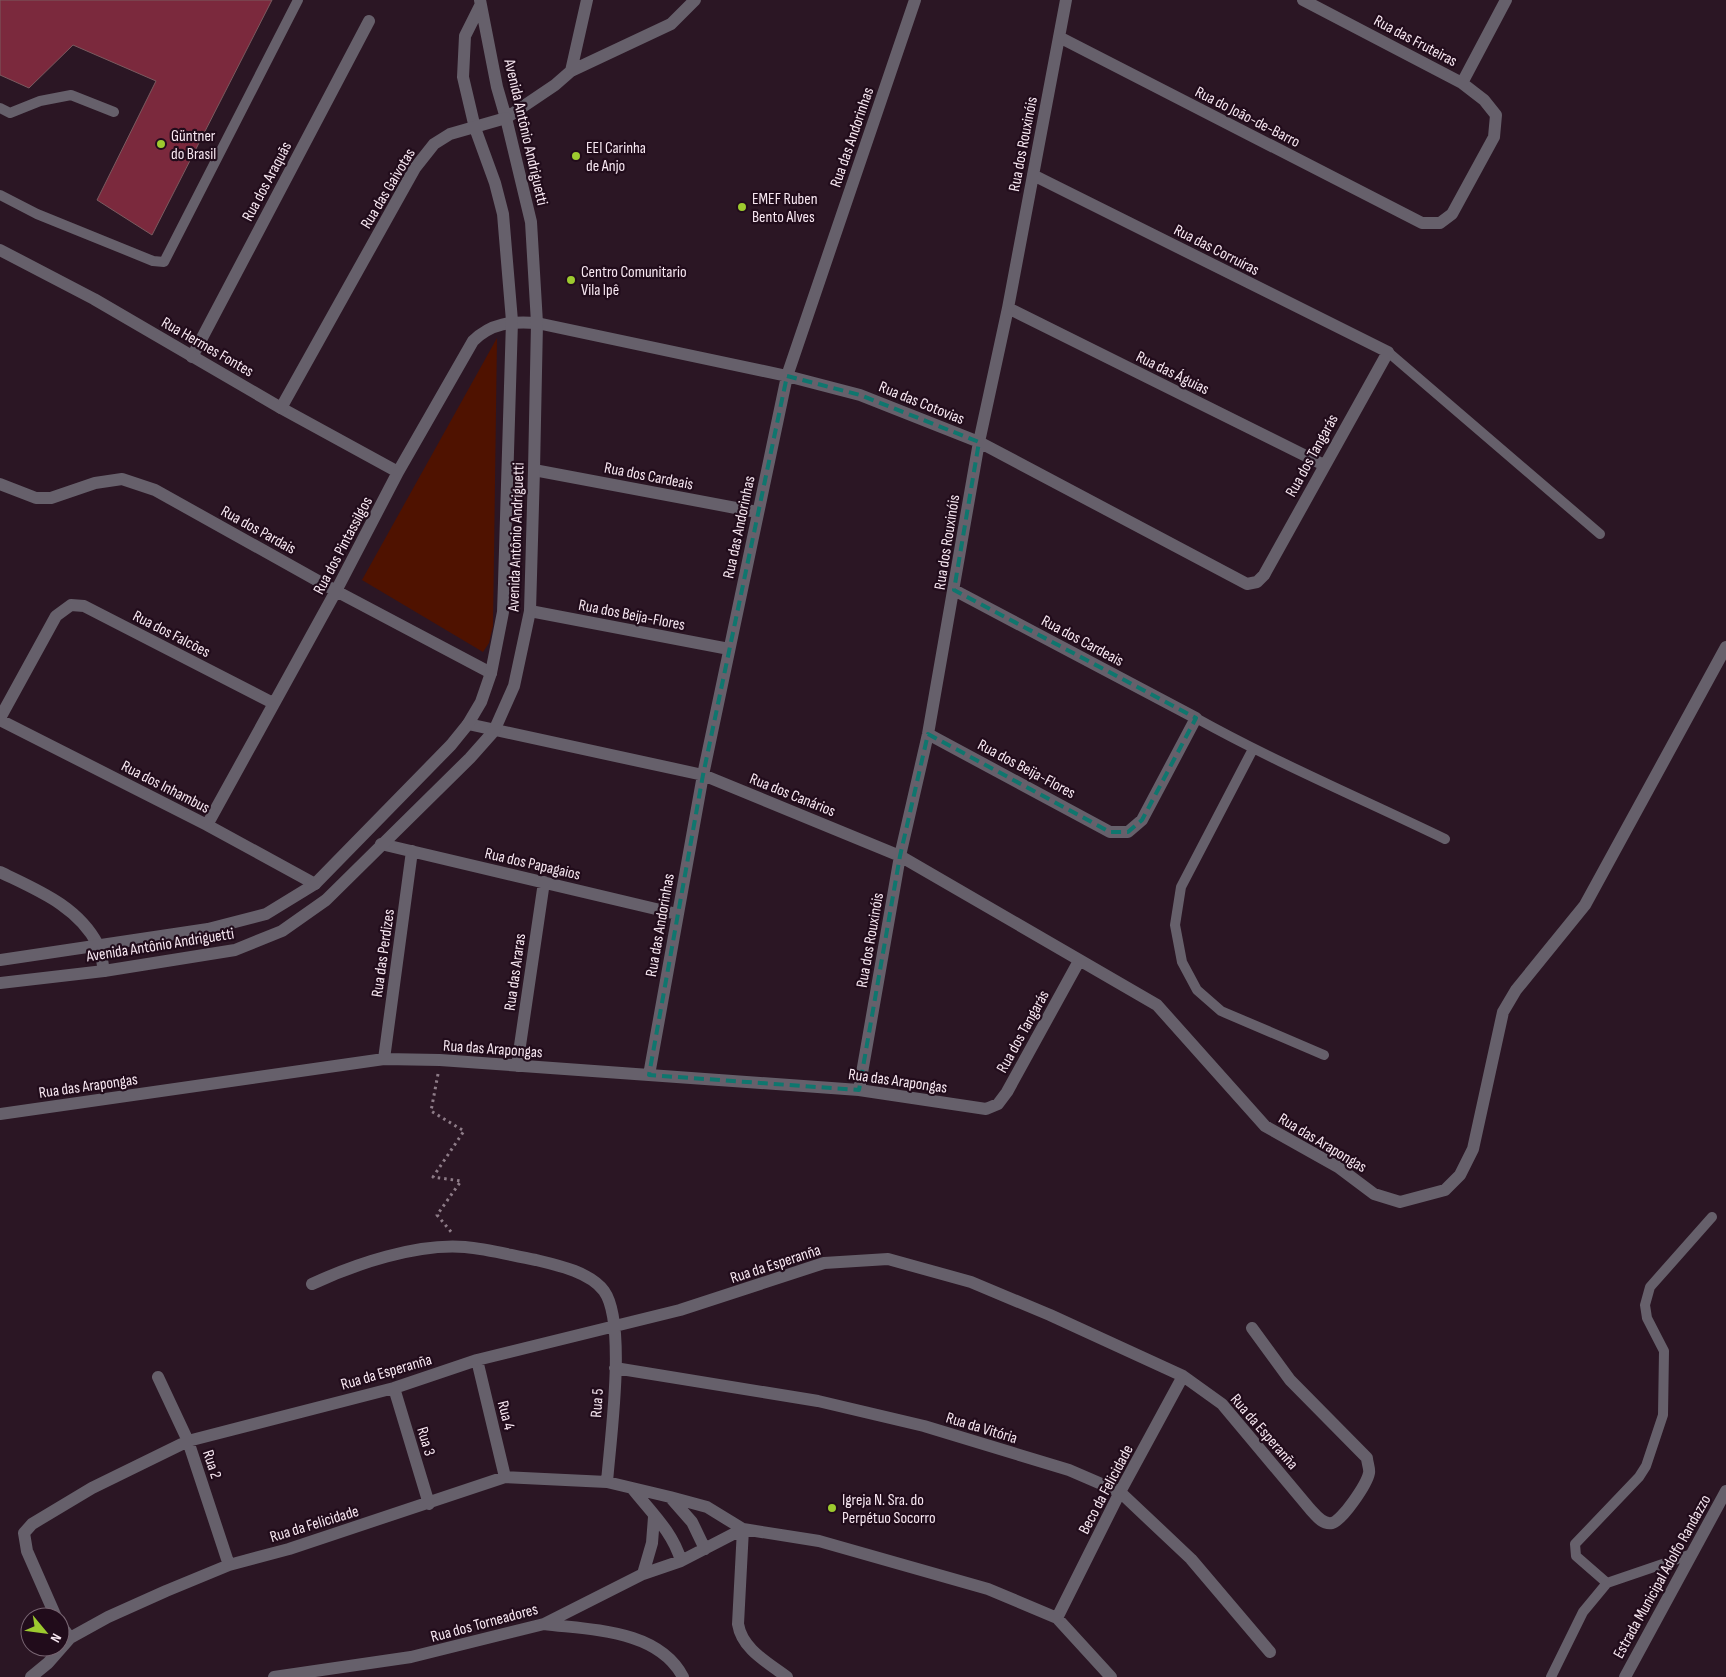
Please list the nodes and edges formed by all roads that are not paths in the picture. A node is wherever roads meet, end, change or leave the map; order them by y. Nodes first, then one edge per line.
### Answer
1 (298, 0) edge
2 (587, 0) edge
3 (695, 0) edge
4 (915, 0) edge
5 (1066, 0) edge
6 (1303, 0) edge
7 (1506, 0) edge
8 (480, 3) edge
9 (369, 21) dead end
10 (1059, 37) junction
11 (571, 71) junction
12 (1462, 83) junction
13 (1484, 100) joint
14 (0, 108) edge
15 (114, 112) dead end
16 (506, 118) junction
17 (475, 128) junction
18 (1033, 175) junction
19 (0, 195) edge
20 (0, 250) edge
21 (1008, 308) junction
22 (512, 321) junction
23 (537, 323) junction
24 (1388, 352) junction
25 (192, 356) junction
26 (787, 376) junction
27 (281, 408) junction
28 (978, 442) junction
29 (1324, 465) junction
30 (534, 470) junction
31 (398, 472) junction
32 (0, 484) edge
33 (757, 512) junction
34 (1600, 534) dead end
35 (1264, 575) joint
36 (954, 590) junction
37 (336, 591) junction
38 (530, 611) junction
39 (1726, 647) edge
40 (729, 648) junction
41 (491, 673) junction
42 (273, 703) junction
43 (1196, 718) junction
44 (0, 719) edge
45 (468, 724) junction
46 (494, 731) junction
47 (928, 734) junction
48 (1253, 749) junction
49 (703, 775) junction
50 (207, 825) junction
51 (1445, 839) dead end
52 (381, 844) junction
53 (412, 851) junction
54 (900, 856) junction
55 (0, 872) edge
56 (544, 882) junction
57 (315, 884) junction
58 (677, 914) junction
59 (98, 945) junction
60 (0, 960) edge
61 (1079, 961) junction
62 (104, 971) junction
63 (0, 983) edge
64 (1324, 1056) dead end
65 (384, 1059) junction
66 (516, 1066) junction
67 (649, 1075) junction
68 (859, 1090) junction
69 (986, 1109) joint
70 (0, 1114) edge
71 (1712, 1217) dead end
72 (312, 1284) dead end
73 (614, 1326) junction
74 (1252, 1328) dead end
75 (477, 1360) junction
76 (615, 1368) junction
77 (1183, 1376) junction
78 (158, 1377) dead end
79 (394, 1388) junction
80 (188, 1441) junction
81 (505, 1477) junction
82 (607, 1482) junction
83 (632, 1488) junction
84 (1726, 1491) edge
85 (1120, 1492) junction
86 (670, 1497) junction
87 (429, 1504) junction
88 (654, 1517) junction
89 (743, 1529) junction
90 (706, 1549) junction
91 (1692, 1554) junction
92 (681, 1560) junction
93 (229, 1565) junction
94 (643, 1574) junction
95 (1607, 1583) junction
96 (52, 1607) edge
97 (1057, 1618) junction
98 (544, 1624) junction
99 (70, 1638) edge
100 (1270, 1652) dead end
101 (53, 1657) edge
102 (31, 1677) edge
103 (276, 1677) edge
104 (682, 1677) edge
105 (787, 1677) edge
106 (1111, 1677) edge
107 (1551, 1677) edge
108 (1625, 1677) edge

1 - 19 lane
2 - 11 street
3 - 11 street, Rua das Gaivotas
4 - 26 street, Rua das Andorinhas
5 - 10 street, Rua dos Rouxinóis
6 - 12 street, Rua das Fruteiras
7 - 12 street
8 - 16 street, Avenida Antônio Andriguetti
8 - 17 street, Avenida Antônio Andriguetti
9 - 25 street, Rua dos Araquãs
10 - 13 street, Rua do João-de-Barro
10 - 18 street, Rua dos Rouxinóis
11 - 16 street, Rua das Gaivotas
12 - 13 street, Rua das Fruteiras
14 - 15 lane
16 - 17 street, Rua das Gaivotas
16 - 23 street, Avenida Antônio Andriguetti
17 - 22 street, Avenida Antônio Andriguetti
17 - 27 street, Rua das Gaivotas
18 - 21 street, Rua dos Rouxinóis
18 - 24 street, Rua das Corruíras
20 - 25 street, Rua Hermes Fontes
21 - 28 street, Rua dos Rouxinóis
21 - 29 street, Rua das Águias
22 - 23 street, Rua dos Pintassilgos
22 - 31 street, Rua dos Pintassilgos
22 - 41 street, Avenida Antônio Andriguetti
23 - 26 street, Rua das Cotovias
23 - 30 street, Avenida Antônio Andriguetti
24 - 29 street, Rua dos Tangarás
24 - 34 lane
25 - 27 street, Rua Hermes Fontes
26 - 28 street, Rua das Cotovias
26 - 33 street, Rua das Andorinhas
27 - 31 street, Rua Hermes Fontes
28 - 35 street, Rua das Cotovias
28 - 36 street, Rua dos Rouxinóis
29 - 35 street, Rua dos Tangarás
30 - 33 street, Rua dos Cardeais
30 - 38 street, Avenida Antônio Andriguetti
31 - 37 street, Rua dos Pintassilgos
32 - 37 street, Rua dos Pardais
33 - 40 street, Rua das Andorinhas
36 - 43 street, Rua dos Cardeais
36 - 47 street, Rua dos Rouxinóis
37 - 41 street, Rua dos Pardais
37 - 42 street, Rua dos Pintassilgos
38 - 40 street, Rua dos Beija-Flores
38 - 46 street, Avenida Antônio Andriguetti
39 - 61 street, Rua das Arapongas
40 - 49 street, Rua das Andorinhas
41 - 45 street, Avenida Antônio Andriguetti
42 - 44 street, Rua dos Falcões
42 - 50 street, Rua dos Pintassilgos
43 - 47 street, Rua dos Beija-Flores
43 - 48 lane
44 - 50 street, Rua dos Inhambus
45 - 46 street, Rua dos Canários
45 - 57 street, Avenida Antônio Andriguetti
46 - 49 street, Rua dos Canários
46 - 52 street, Avenida Antônio Andriguetti
47 - 54 street, Rua dos Rouxinóis
48 - 51 lane
48 - 64 lane
49 - 54 street, Rua dos Canários
49 - 58 street, Rua das Andorinhas
50 - 57 street, Rua dos Inhambus
52 - 53 street, Rua dos Papagaios
52 - 62 street, Avenida Antônio Andriguetti
53 - 56 street, Rua dos Papagaios
53 - 65 street, Rua das Perdizes
54 - 61 street, Rua dos Canários
54 - 68 street, Rua dos Rouxinóis
55 - 59 street
56 - 58 street, Rua dos Papagaios
56 - 66 street, Rua das Araras
57 - 59 street, Avenida Antônio Andriguetti
58 - 67 street, Rua das Andorinhas
59 - 60 street, Avenida Antônio Andriguetti
59 - 62 street
61 - 69 street, Rua dos Tangarás
62 - 63 street, Avenida Antônio Andriguetti
65 - 66 street, Rua das Arapongas
65 - 70 street, Rua das Arapongas
66 - 67 street, Rua das Arapongas
67 - 68 street, Rua das Arapongas
68 - 69 street, Rua das Arapongas
71 - 95 lane
72 - 73 street
73 - 75 street, Rua da Esperanña
73 - 76 street, Rua 5
73 - 77 street, Rua da Esperanña
74 - 77 street, Rua da Esperanña
75 - 79 street, Rua da Esperanña
75 - 81 street, Rua 4
76 - 82 street, Rua 5
76 - 85 street, Rua da Vitória
77 - 85 street, Beco da Felicidade
78 - 80 street, Rua 2
79 - 80 street, Rua da Esperanña
79 - 87 street, Rua 3
80 - 93 street, Rua 2
80 - 96 street, Rua da Esperanña
81 - 82 street, Rua da Felicidade
81 - 87 street, Rua da Felicidade
82 - 83 street, Rua da Felicidade
83 - 86 street, Rua da Felicidade
83 - 88 street
84 - 91 street, Estrada Municipal Adolfo Randazzo
85 - 97 street, Beco da Felicidade
85 - 100 street, Rua da Vitória
86 - 89 street, Rua da Felicidade
86 - 90 street
87 - 93 street, Rua da Felicidade
88 - 92 street
88 - 94 street
89 - 90 street, Rua dos Torneadores
89 - 97 street
89 - 105 street
90 - 92 street, Rua dos Torneadores
91 - 95 lane
91 - 108 street, Estrada Municipal Adolfo Randazzo
92 - 94 street, Rua dos Torneadores
93 - 99 street, Rua da Felicidade
94 - 98 street, Rua dos Torneadores
95 - 107 lane
97 - 106 street
98 - 103 street, Rua dos Torneadores
98 - 104 street
101 - 102 street, Rua da Felicidade

